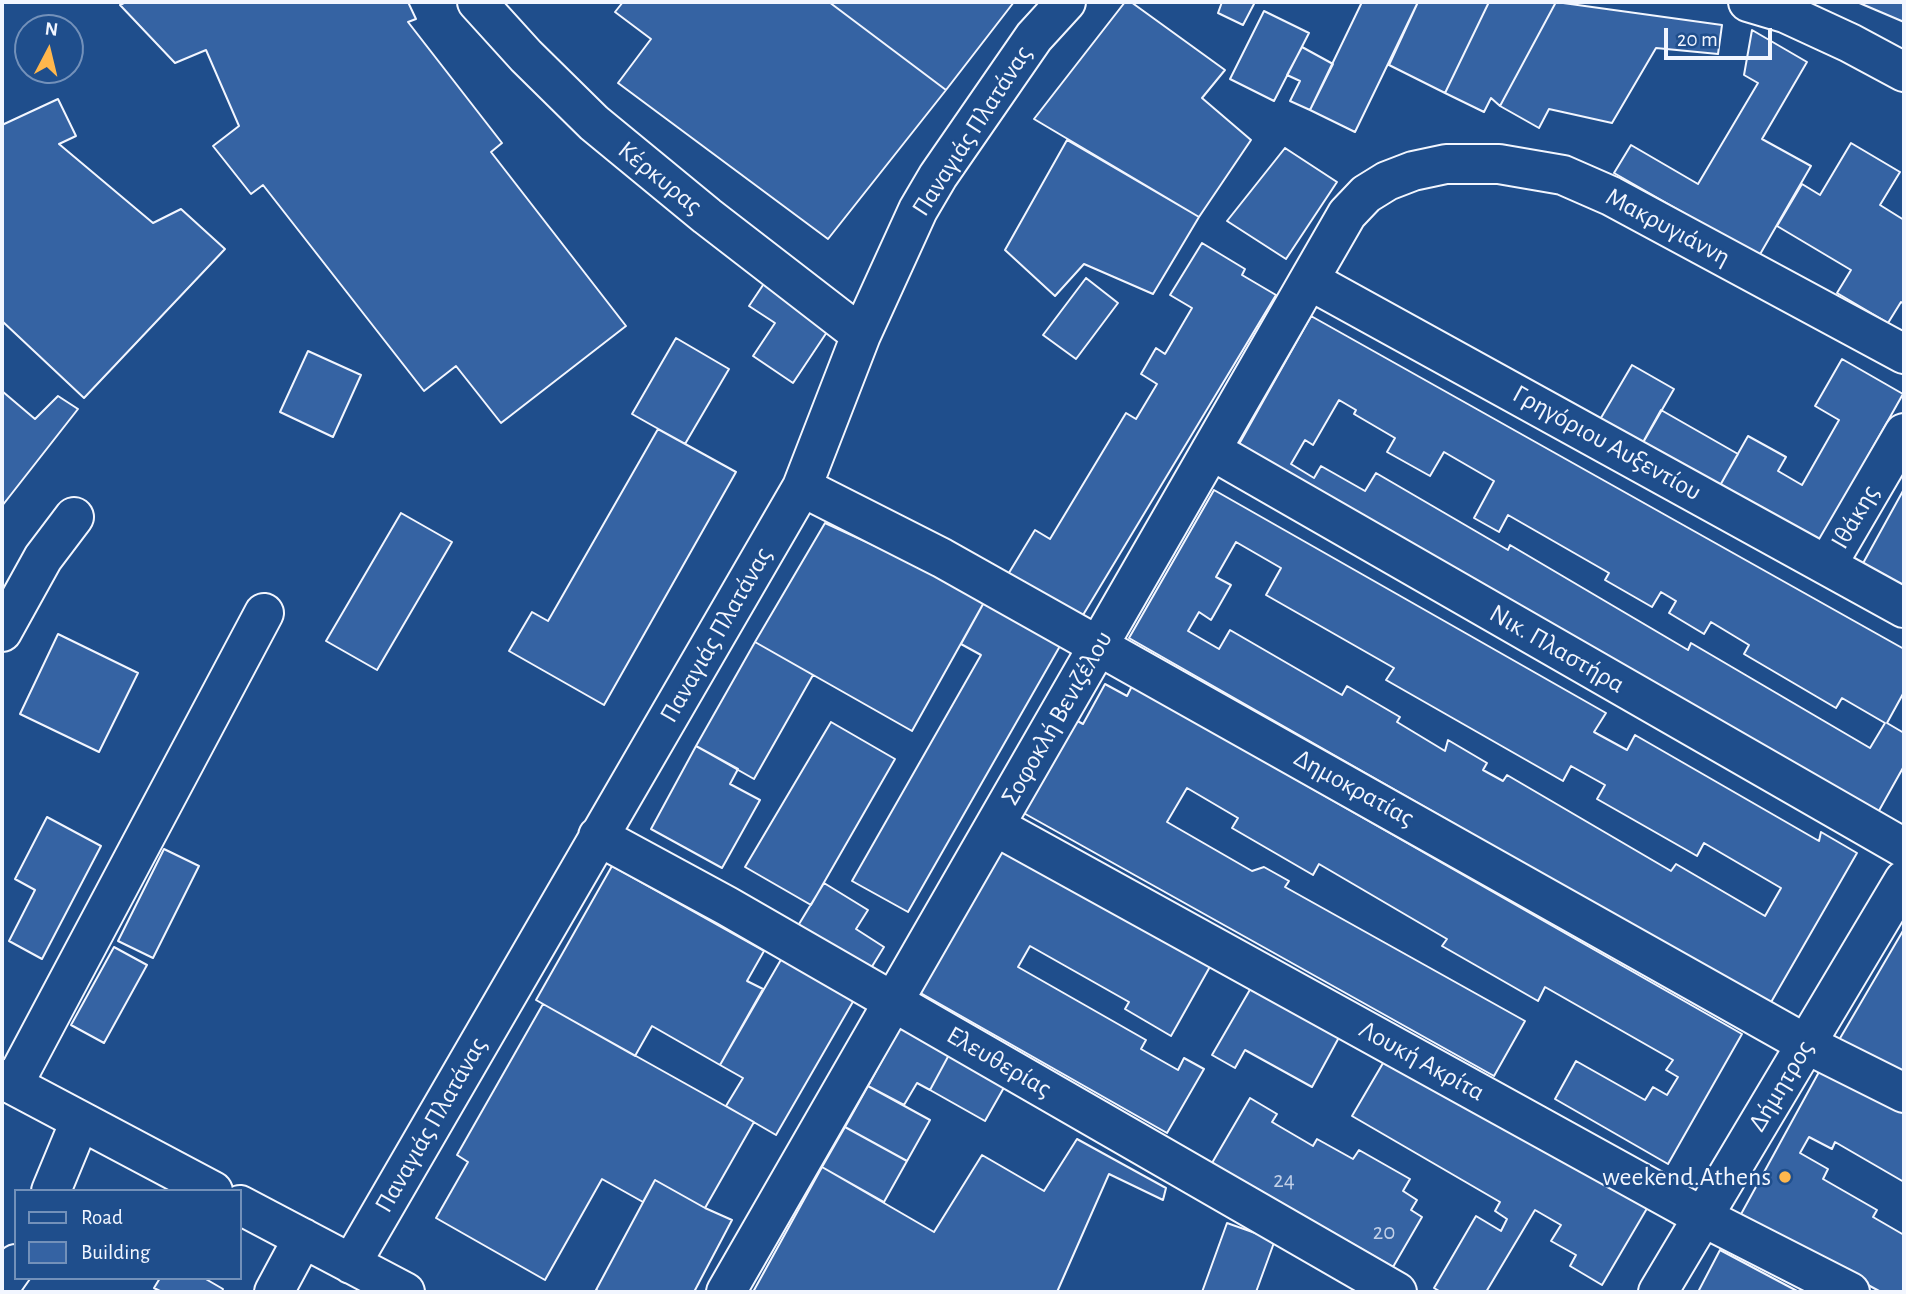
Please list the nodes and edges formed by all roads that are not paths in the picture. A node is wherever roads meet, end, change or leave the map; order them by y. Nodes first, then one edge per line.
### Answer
1 (477, 2) edge
2 (1066, 2) edge
3 (1748, 2) edge
4 (1904, 72) edge
5 (1413, 171) joint
6 (1309, 280) junction
7 (862, 335) junction
8 (1904, 355) edge
9 (1904, 433) edge
10 (1211, 450) junction
11 (802, 486) junction
12 (75, 517) dead end
13 (1828, 565) junction
14 (1904, 608) edge
15 (264, 613) dead end
16 (2, 632) edge
17 (1099, 645) junction
18 (995, 826) junction
19 (598, 836) junction
20 (1904, 848) edge
21 (1904, 880) edge
22 (894, 1002) junction
23 (1806, 1044) junction
24 (7, 1082) edge
25 (1904, 1093) edge
26 (80, 1121) junction
27 (52, 1189) edge
28 (209, 1189) edge
29 (242, 1206) edge
30 (1703, 1217) junction
31 (303, 1238) junction
32 (351, 1264) junction
33 (14, 1267) edge
34 (2, 1284) edge
35 (274, 1292) edge
36 (405, 1292) edge
37 (726, 1292) edge
38 (1397, 1292) edge
39 (1658, 1292) edge
40 (1850, 1292) edge

1 - 7 street, Κέρκυρας
2 - 7 street, Παναγιάς Πλατάνας
3 - 4 street
5 - 6 street, Σοφοκλή Βενιζέλου
5 - 8 street, Μακρυγιάννη
6 - 10 street, Σοφοκλή Βενιζέλου
6 - 13 street, Γρηγόριου Αυξεντίου
7 - 11 street, Παναγιάς Πλατάνας
9 - 13 street, Ιθάκης
10 - 17 street, Σοφοκλή Βενιζέλου
10 - 20 street, Νικ. Πλαστήρα
11 - 17 street, Δημοκρατίας
11 - 19 street, Παναγιάς Πλατάνας
12 - 16 street
13 - 14 street, Γρηγόριου Αυξεντίου
15 - 24 street
17 - 18 street, Σοφοκλή Βενιζέλου
17 - 23 street, Δημοκρατίας
18 - 22 street, Σοφοκλή Βενιζέλου
18 - 30 street, Λουκή Ακρίτα
19 - 22 street, Ελευθερίας
19 - 32 street, Παναγιάς Πλατάνας
21 - 23 street, Δήμητρος
22 - 37 street, Σοφοκλή Βενιζέλου
22 - 38 street, Ελευθερίας
23 - 25 street, Δημοκρατίας
23 - 30 street, Δήμητρος
24 - 26 street
26 - 27 street
26 - 28 street
29 - 31 street
30 - 39 street, Δήμητρος
30 - 40 street, Λουκή Ακρίτα
31 - 32 street
31 - 35 street
32 - 36 street
33 - 34 street

